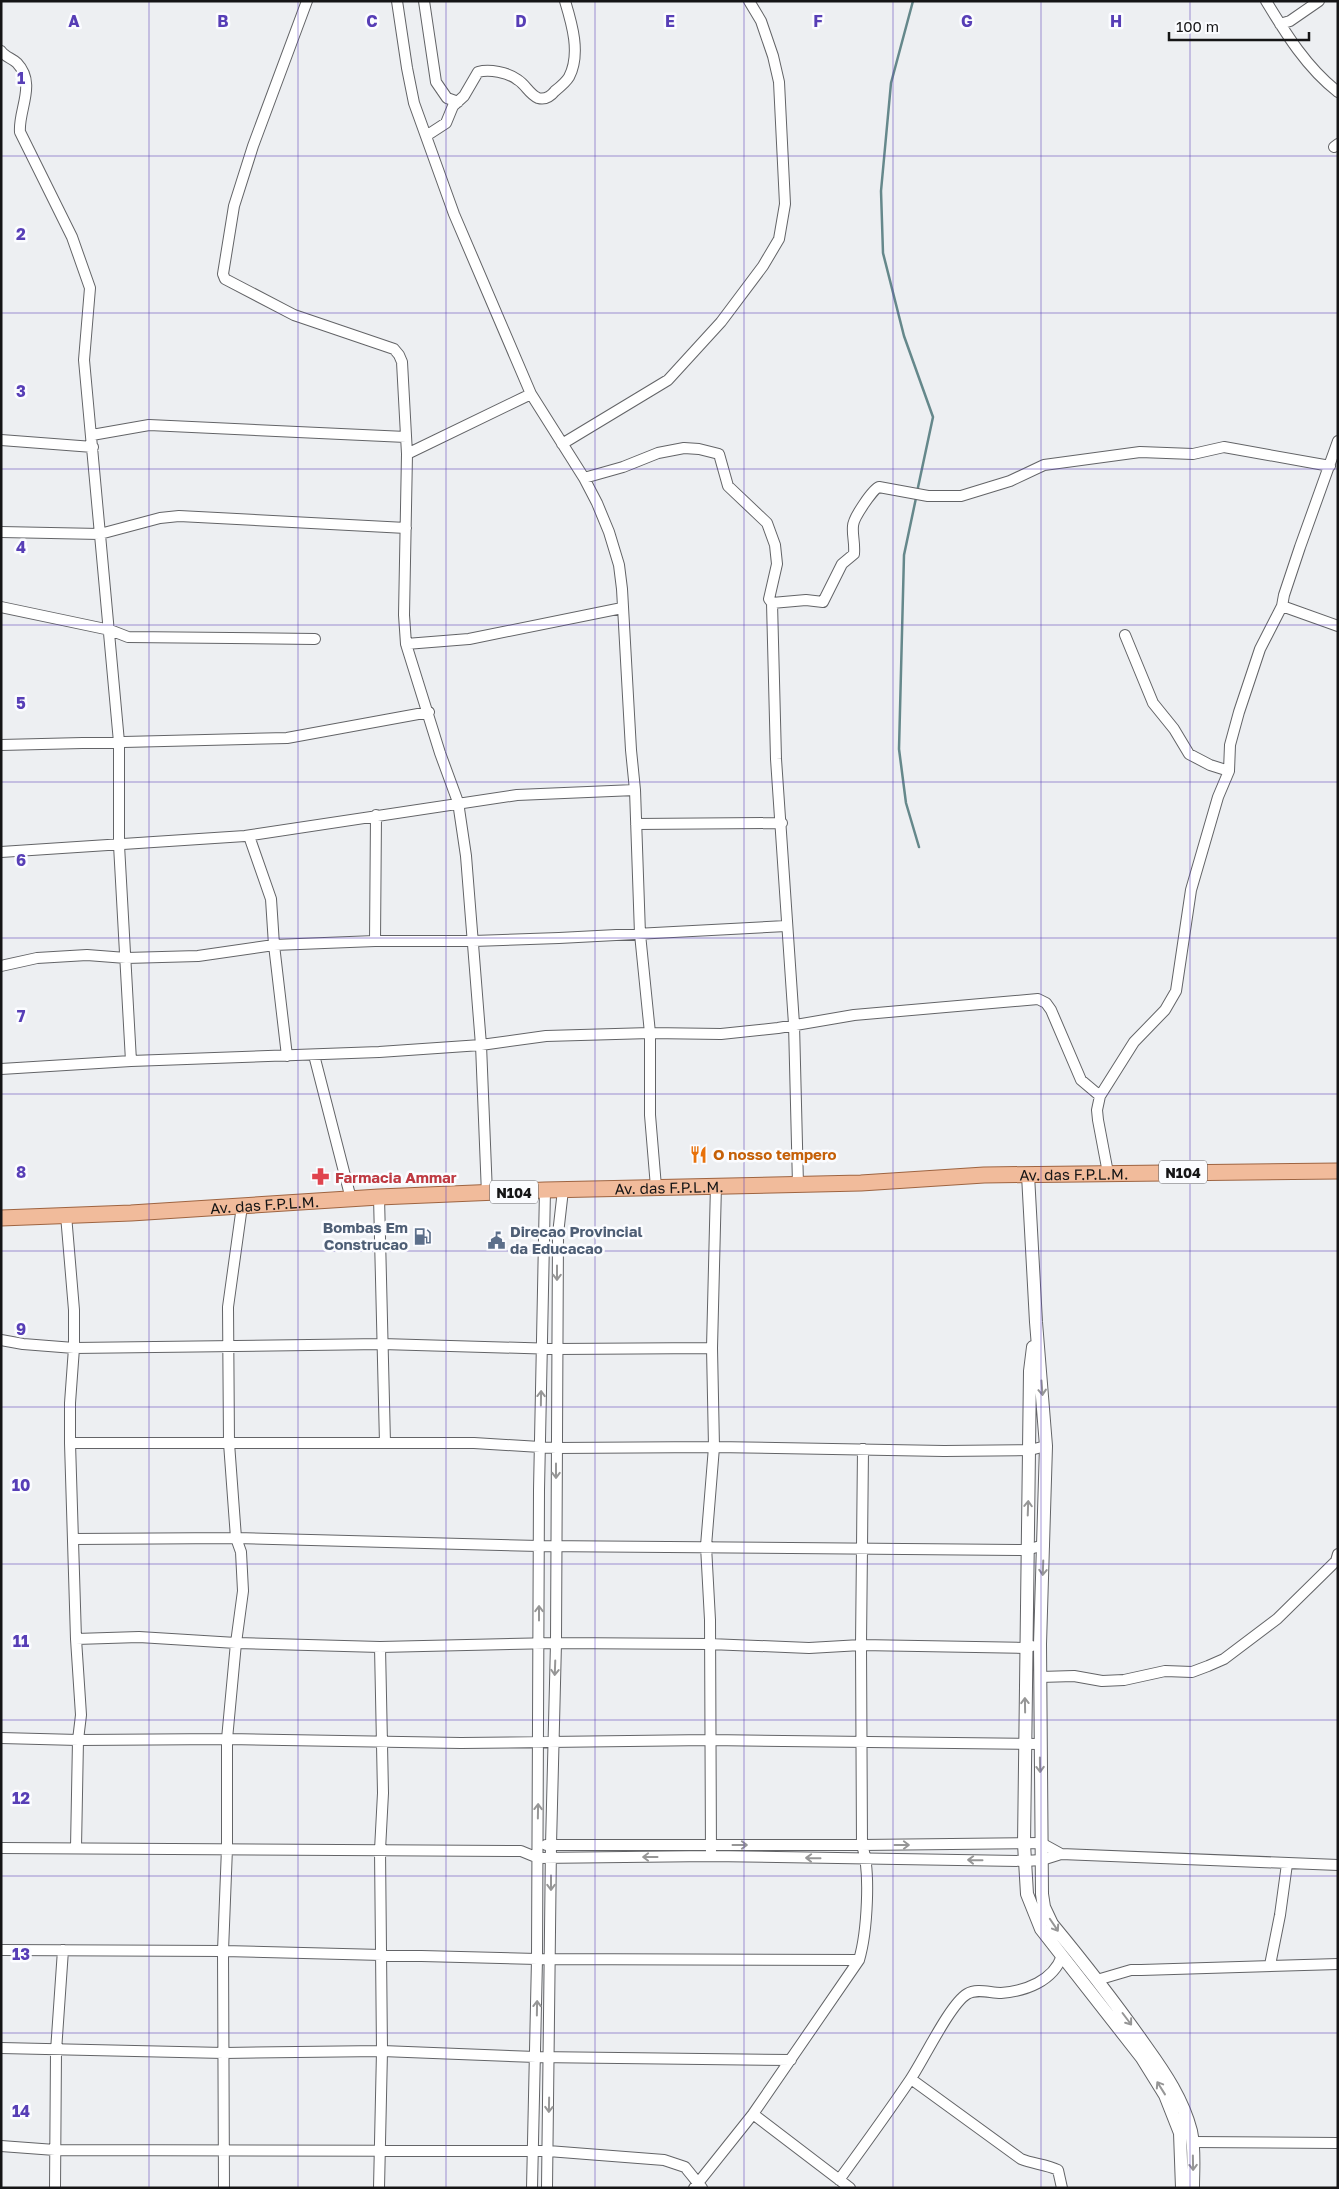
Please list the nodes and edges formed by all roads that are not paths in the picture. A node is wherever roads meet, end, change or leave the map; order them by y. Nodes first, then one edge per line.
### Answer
1 (307, 1) edge
2 (397, 1) edge
3 (424, 1) edge
4 (565, 1) edge
5 (749, 1) edge
6 (1266, 1) edge
7 (1319, 1) edge
8 (1280, 24) junction
9 (1, 51) edge
10 (1338, 92) edge
11 (458, 102) junction
12 (426, 136) junction
13 (531, 394) junction
14 (92, 435) junction
15 (406, 437) junction
16 (1, 440) edge
17 (1338, 441) edge
18 (562, 444) junction
19 (92, 447) junction
20 (407, 454) junction
21 (1330, 466) junction
22 (584, 478) junction
23 (406, 528) junction
24 (1, 532) edge
25 (100, 534) junction
26 (772, 603) junction
27 (1282, 606) junction
28 (1, 607) edge
29 (622, 608) junction
30 (1338, 626) edge
31 (110, 630) junction
32 (1125, 635) dead end
33 (315, 639) dead end
34 (406, 644) junction
35 (429, 712) junction
36 (120, 742) junction
37 (1, 745) edge
38 (1229, 771) junction
39 (636, 790) junction
40 (458, 802) junction
41 (376, 815) junction
42 (782, 823) junction
43 (636, 824) junction
44 (249, 836) junction
45 (119, 845) junction
46 (1, 852) edge
47 (786, 926) junction
48 (640, 934) junction
49 (375, 941) junction
50 (473, 941) junction
51 (274, 946) junction
52 (126, 958) junction
53 (1, 966) edge
54 (794, 1024) junction
55 (650, 1032) junction
56 (481, 1045) junction
57 (314, 1055) junction
58 (287, 1056) junction
59 (131, 1060) junction
60 (1, 1069) edge
61 (1100, 1096) junction
62 (1338, 1171) edge
63 (1108, 1173) junction
64 (1028, 1175) junction
65 (798, 1185) junction
66 (716, 1186) junction
67 (656, 1187) junction
68 (545, 1190) junction
69 (563, 1190) junction
70 (487, 1194) junction
71 (379, 1197) junction
72 (351, 1198) junction
73 (242, 1206) junction
74 (66, 1216) junction
75 (1, 1218) edge
76 (1036, 1322) junction
77 (1, 1340) edge
78 (382, 1344) junction
79 (228, 1347) junction
80 (74, 1348) junction
81 (542, 1348) junction
82 (557, 1348) junction
83 (712, 1348) junction
84 (229, 1443) junction
85 (385, 1443) junction
86 (70, 1444) junction
87 (1046, 1446) junction
88 (540, 1447) junction
89 (714, 1447) junction
90 (556, 1448) junction
91 (863, 1449) junction
92 (1030, 1450) junction
93 (236, 1538) junction
94 (73, 1539) junction
95 (1044, 1545) junction
96 (539, 1546) junction
97 (555, 1546) junction
98 (706, 1546) junction
99 (862, 1548) junction
100 (1026, 1550) junction
101 (1338, 1554) edge
102 (76, 1639) junction
103 (556, 1642) junction
104 (236, 1643) junction
105 (540, 1643) junction
106 (709, 1644) junction
107 (861, 1644) junction
108 (1040, 1644) junction
109 (380, 1647) junction
110 (1025, 1648) junction
111 (1040, 1677) junction
112 (1, 1738) edge
113 (78, 1740) junction
114 (227, 1740) junction
115 (709, 1740) junction
116 (381, 1742) junction
117 (540, 1742) junction
118 (553, 1742) junction
119 (862, 1743) junction
120 (1040, 1744) junction
121 (1026, 1745) junction
122 (1041, 1843) junction
123 (1024, 1844) junction
124 (538, 1845) junction
125 (710, 1845) junction
126 (862, 1845) junction
127 (551, 1846) junction
128 (1, 1848) edge
129 (76, 1848) junction
130 (227, 1848) junction
131 (380, 1850) junction
132 (521, 1851) junction
133 (1060, 1854) junction
134 (710, 1856) junction
135 (551, 1857) junction
136 (538, 1858) junction
137 (867, 1859) junction
138 (1042, 1860) junction
139 (1024, 1861) junction
140 (1287, 1864) junction
141 (1338, 1865) edge
142 (1, 1950) edge
143 (62, 1950) junction
144 (223, 1951) junction
145 (381, 1954) junction
146 (1062, 1956) junction
147 (537, 1959) junction
148 (551, 1959) junction
149 (859, 1960) junction
150 (1338, 1964) edge
151 (1270, 1965) junction
152 (1097, 1980) junction
153 (1, 2048) edge
154 (56, 2051) junction
155 (382, 2052) junction
156 (224, 2053) junction
157 (549, 2056) junction
158 (536, 2057) junction
159 (791, 2060) junction
160 (910, 2079) junction
161 (752, 2114) junction
162 (1193, 2142) junction
163 (1338, 2142) edge
164 (1, 2146) edge
165 (55, 2150) junction
166 (225, 2150) junction
167 (380, 2150) junction
168 (533, 2150) junction
169 (548, 2151) junction
170 (839, 2180) junction
171 (698, 2186) edge
172 (55, 2188) edge
173 (224, 2188) edge
174 (379, 2188) edge
175 (532, 2188) edge
176 (547, 2188) edge
177 (850, 2188) edge
178 (1062, 2188) edge
179 (1182, 2188) edge
180 (1193, 2188) edge

1 - 15 street
2 - 12 street
3 - 11 street
4 - 11 street
5 - 18 street
6 - 8 street
7 - 8 street
8 - 10 street
9 - 14 street
11 - 12 street
12 - 13 street
13 - 18 street
13 - 20 street
14 - 15 street
14 - 19 street
15 - 20 street
16 - 19 street
17 - 21 street
18 - 22 street
19 - 25 street
20 - 23 street
21 - 26 street
21 - 27 street
22 - 26 street
22 - 29 street
23 - 25 street
23 - 34 street
24 - 25 street
25 - 31 street
26 - 42 street
27 - 30 street
27 - 38 street
28 - 31 street
29 - 34 street
29 - 39 street
31 - 33 street
31 - 36 street
32 - 38 street
34 - 35 street
35 - 36 street
35 - 40 street
36 - 37 street
36 - 45 street
38 - 61 street
39 - 40 street
39 - 43 street
40 - 41 street
40 - 50 street
41 - 44 street
41 - 49 street
42 - 43 street
42 - 47 street
43 - 48 street
44 - 45 street
44 - 51 street
45 - 46 street
45 - 52 street
47 - 48 street
47 - 54 street
48 - 50 street
48 - 55 street
49 - 50 street
49 - 51 street
50 - 56 street
51 - 52 street
51 - 58 street
52 - 53 street
52 - 59 street
54 - 55 street
54 - 61 street
54 - 65 street
55 - 56 street
55 - 67 street
56 - 57 street
56 - 70 street
57 - 58 street
57 - 72 street
58 - 59 street
59 - 60 street
61 - 63 street
62 - 63 main road, Av. das F.P.L.M. / N104
63 - 64 main road, Av. das F.P.L.M. / N104
64 - 65 main road, Av. das F.P.L.M. / N104
64 - 76 street
65 - 66 main road, Av. das F.P.L.M. / N104
66 - 67 main road, Av. das F.P.L.M. / N104
66 - 83 street
67 - 69 main road, Av. das F.P.L.M. / N104
68 - 69 main road, Av. das F.P.L.M. / N104
68 - 70 main road, Av. das F.P.L.M. / N104
68 - 81 street
69 -> 82 street
70 - 71 main road, Av. das F.P.L.M. / N104
71 - 72 main road, Av. das F.P.L.M. / N104
71 - 78 street
72 - 73 main road, Av. das F.P.L.M. / N104
73 - 74 main road, Av. das F.P.L.M. / N104
73 - 79 street
74 - 75 main road, Av. das F.P.L.M. / N104
74 - 80 street
76 -> 87 street
76 - 92 street
77 - 80 street
78 - 79 street
78 - 81 street
78 - 85 street
79 - 80 street
79 - 84 street
80 - 86 street
81 - 82 street
88 -> 81 street
82 - 83 street
82 - 90 street
83 - 89 street
84 - 85 street
84 - 86 street
84 - 93 street
85 - 88 street
86 - 94 street
87 - 92 street
87 - 95 street
88 - 90 street
88 - 96 street
89 - 90 street
89 - 91 street
89 - 98 street
90 -> 97 street
91 - 92 street
91 - 99 street
100 -> 92 street
93 - 94 street
93 - 96 street
93 - 104 street
94 - 102 street
95 - 100 street
95 -> 108 street
96 - 97 street
105 -> 96 street
97 - 98 street
97 - 103 street
98 - 99 street
98 - 106 street
99 - 100 street
99 - 107 street
100 - 110 street
101 - 111 street
102 - 104 street
102 - 113 street
103 - 105 street
103 - 106 street
103 -> 118 street
104 - 109 street
104 - 114 street
105 - 109 street
105 - 117 street
106 - 107 street
106 - 115 street
107 - 110 street
107 - 119 street
108 - 110 street
108 - 111 street
109 - 116 street
121 -> 110 street
111 - 120 street
112 - 113 street
113 - 114 street
113 - 129 street
114 - 116 street
114 - 130 street
115 - 118 street
115 - 119 street
115 - 125 street
116 - 117 street
116 - 131 street
117 - 118 street
124 -> 117 street
118 - 127 street
119 - 121 street
119 - 126 street
120 - 121 street
120 -> 122 street
121 - 123 street
122 - 123 street
122 - 133 street
122 - 138 street
126 -> 123 street
123 - 139 street
124 - 127 street
124 - 132 street
124 - 136 street
125 -> 126 street
125 - 127 street
125 - 134 street
126 - 137 street
127 - 135 street
128 - 129 street
129 - 130 street
130 - 131 street
130 - 144 street
131 - 132 street
131 - 145 street
132 - 136 street
133 - 138 street
133 - 140 street
134 -> 135 street
137 -> 134 street
135 - 136 street
135 -> 148 street
136 - 147 street
139 -> 137 street
137 - 149 street
138 - 139 street
138 -> 152 street
139 - 146 street
140 - 141 street
140 - 151 street
142 - 143 street
143 - 144 street
143 - 154 street
144 - 145 street
144 - 156 street
145 - 147 street
145 - 155 street
146 - 160 street
179 -> 146 street
147 - 148 street
158 -> 147 street
148 - 149 street
148 - 157 street
149 - 159 street
150 - 151 street
151 - 152 street
152 -> 162 street
153 - 154 street
154 - 156 street
154 - 165 street
155 - 156 street
155 - 158 street
155 - 167 street
156 - 166 street
157 - 158 street
157 - 159 street
157 -> 169 street
158 - 168 street
159 - 161 street
160 - 170 street
160 - 178 street
161 - 170 street
161 - 171 street
162 - 163 street
162 -> 180 street
164 - 165 street
165 - 166 street
165 - 172 street
166 - 167 street
166 - 173 street
167 - 168 street
167 - 174 street
168 - 169 street
168 - 175 street
169 - 171 street
169 - 176 street
170 - 177 street

